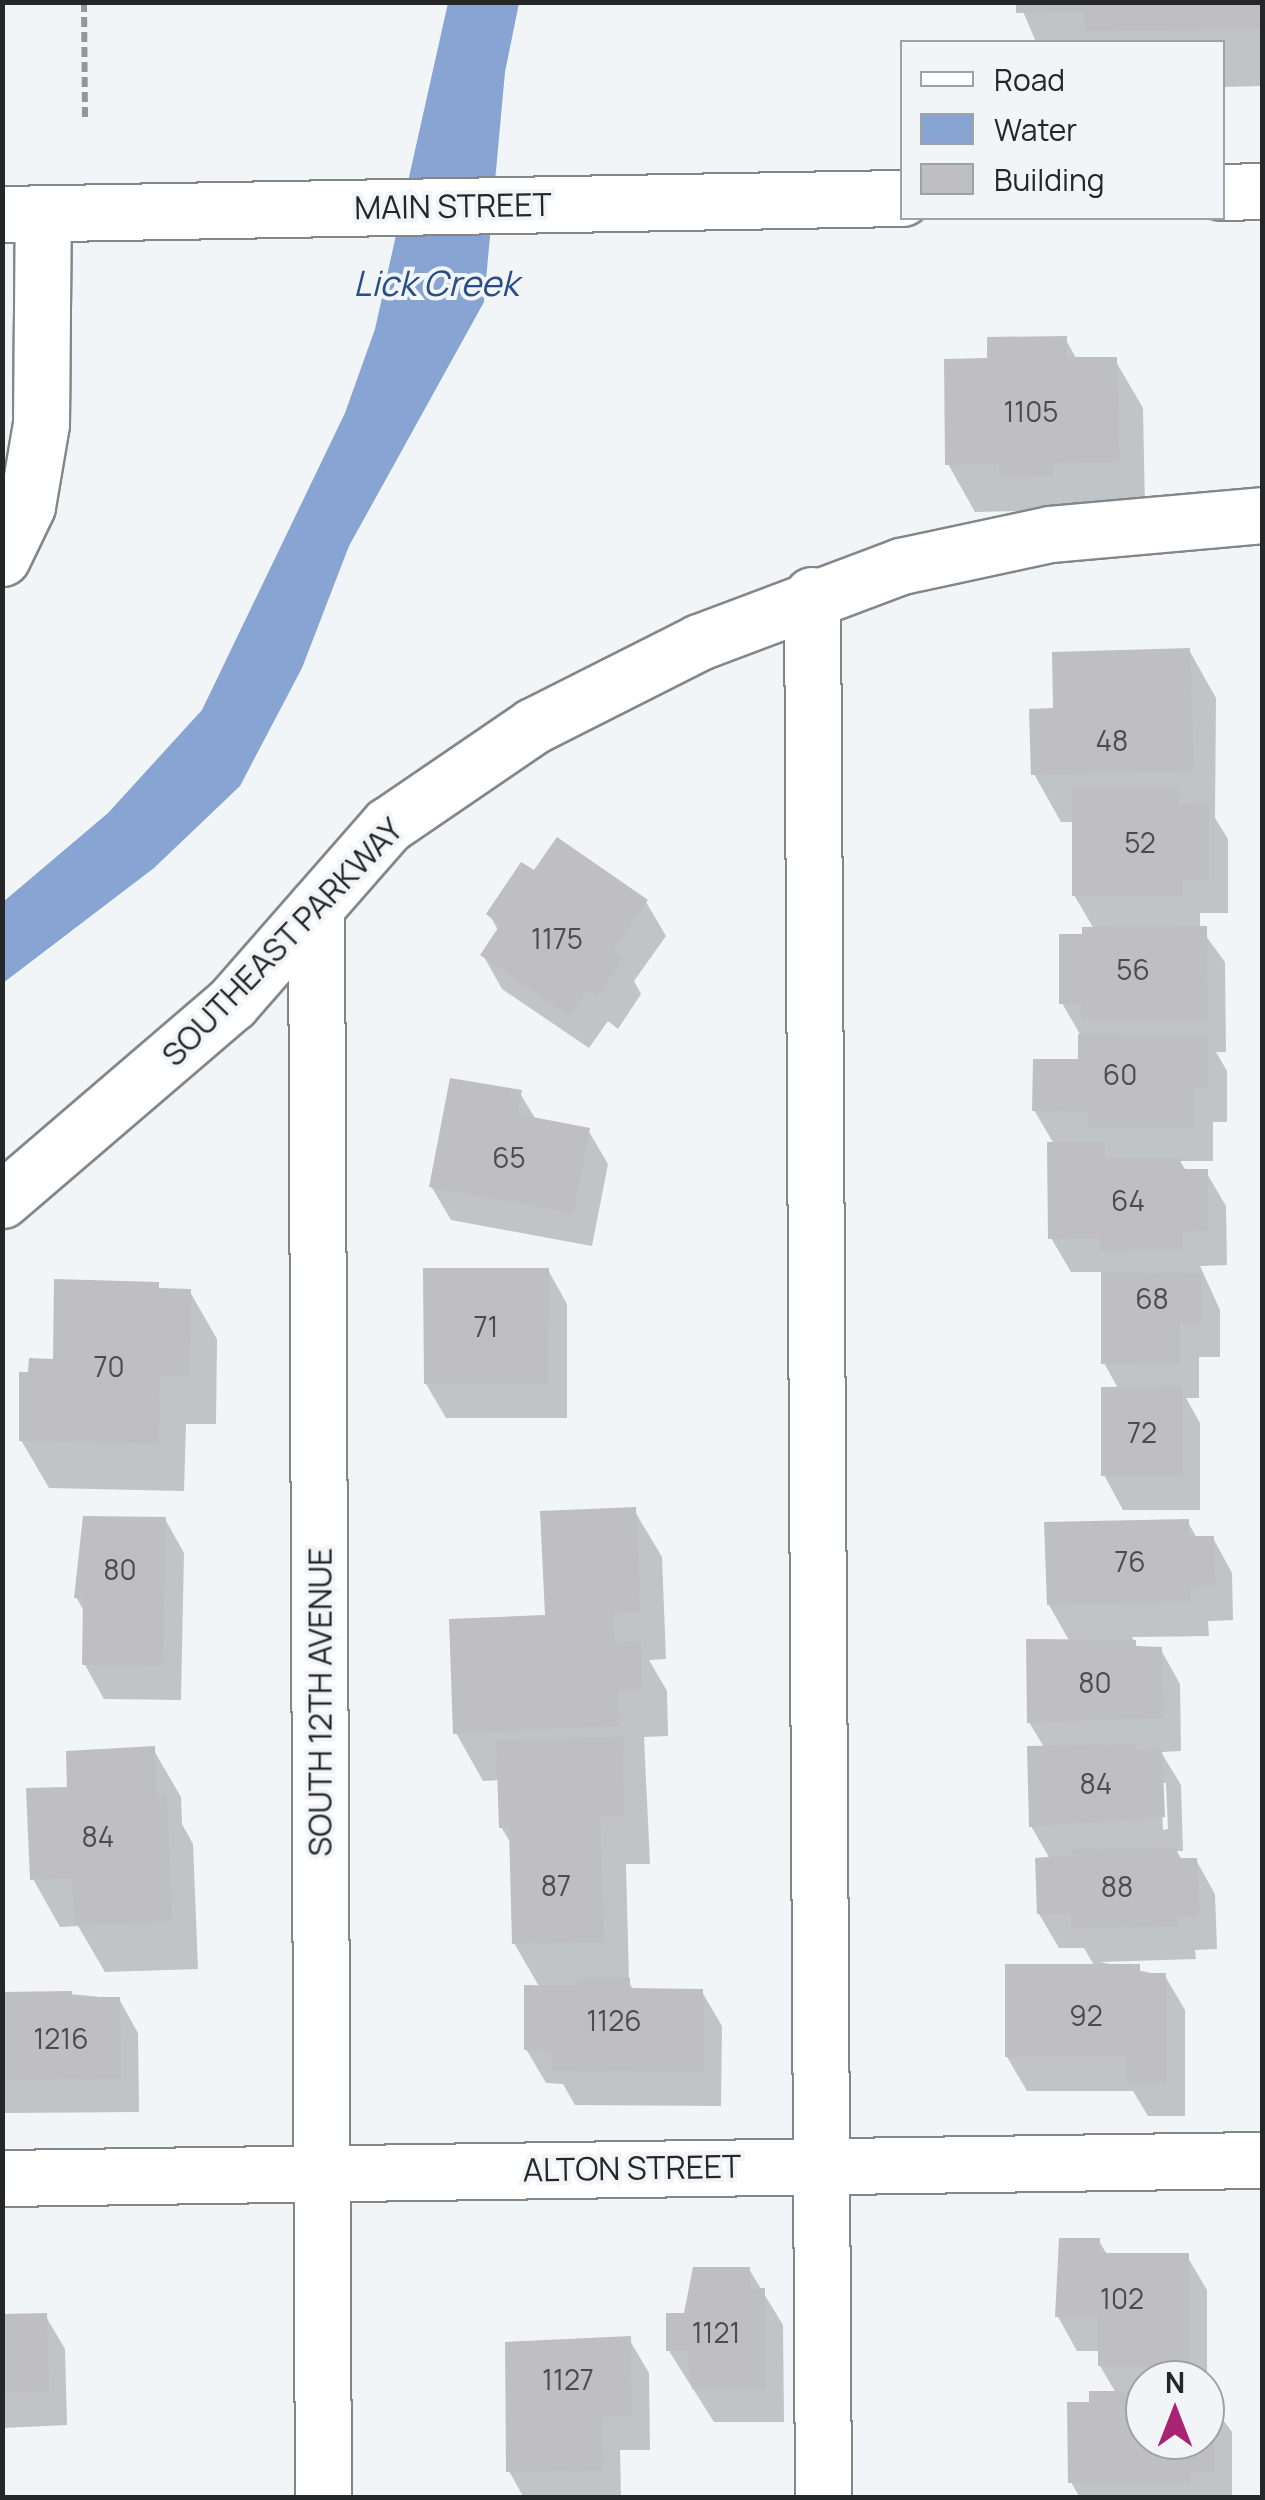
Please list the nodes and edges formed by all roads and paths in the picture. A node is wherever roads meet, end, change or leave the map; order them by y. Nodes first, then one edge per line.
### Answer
1 (84, 2) edge
2 (85, 121) dead end
3 (1225, 192) edge
4 (1262, 192) edge
5 (900, 198) edge
6 (23, 213) edge
7 (1262, 515) edge
8 (2, 558) edge
9 (812, 594) junction
10 (316, 906) junction
11 (2, 1200) edge
12 (1262, 2160) edge
13 (822, 2166) junction
14 (322, 2173) junction
15 (2, 2178) edge
16 (323, 2498) edge
17 (823, 2498) edge

1 - 2 path
3 - 4 street
5 - 6 street, MAIN STREET
6 - 8 street
7 - 9 street, SOUTHEAST PARKWAY
9 - 10 street, SOUTHEAST PARKWAY
9 - 13 street
10 - 11 street, SOUTHEAST PARKWAY
10 - 14 street, SOUTH 12TH AVENUE
12 - 13 street, ALTON STREET
13 - 14 street, ALTON STREET
13 - 17 street
14 - 15 street, ALTON STREET
14 - 16 street, SOUTH 12TH AVENUE

